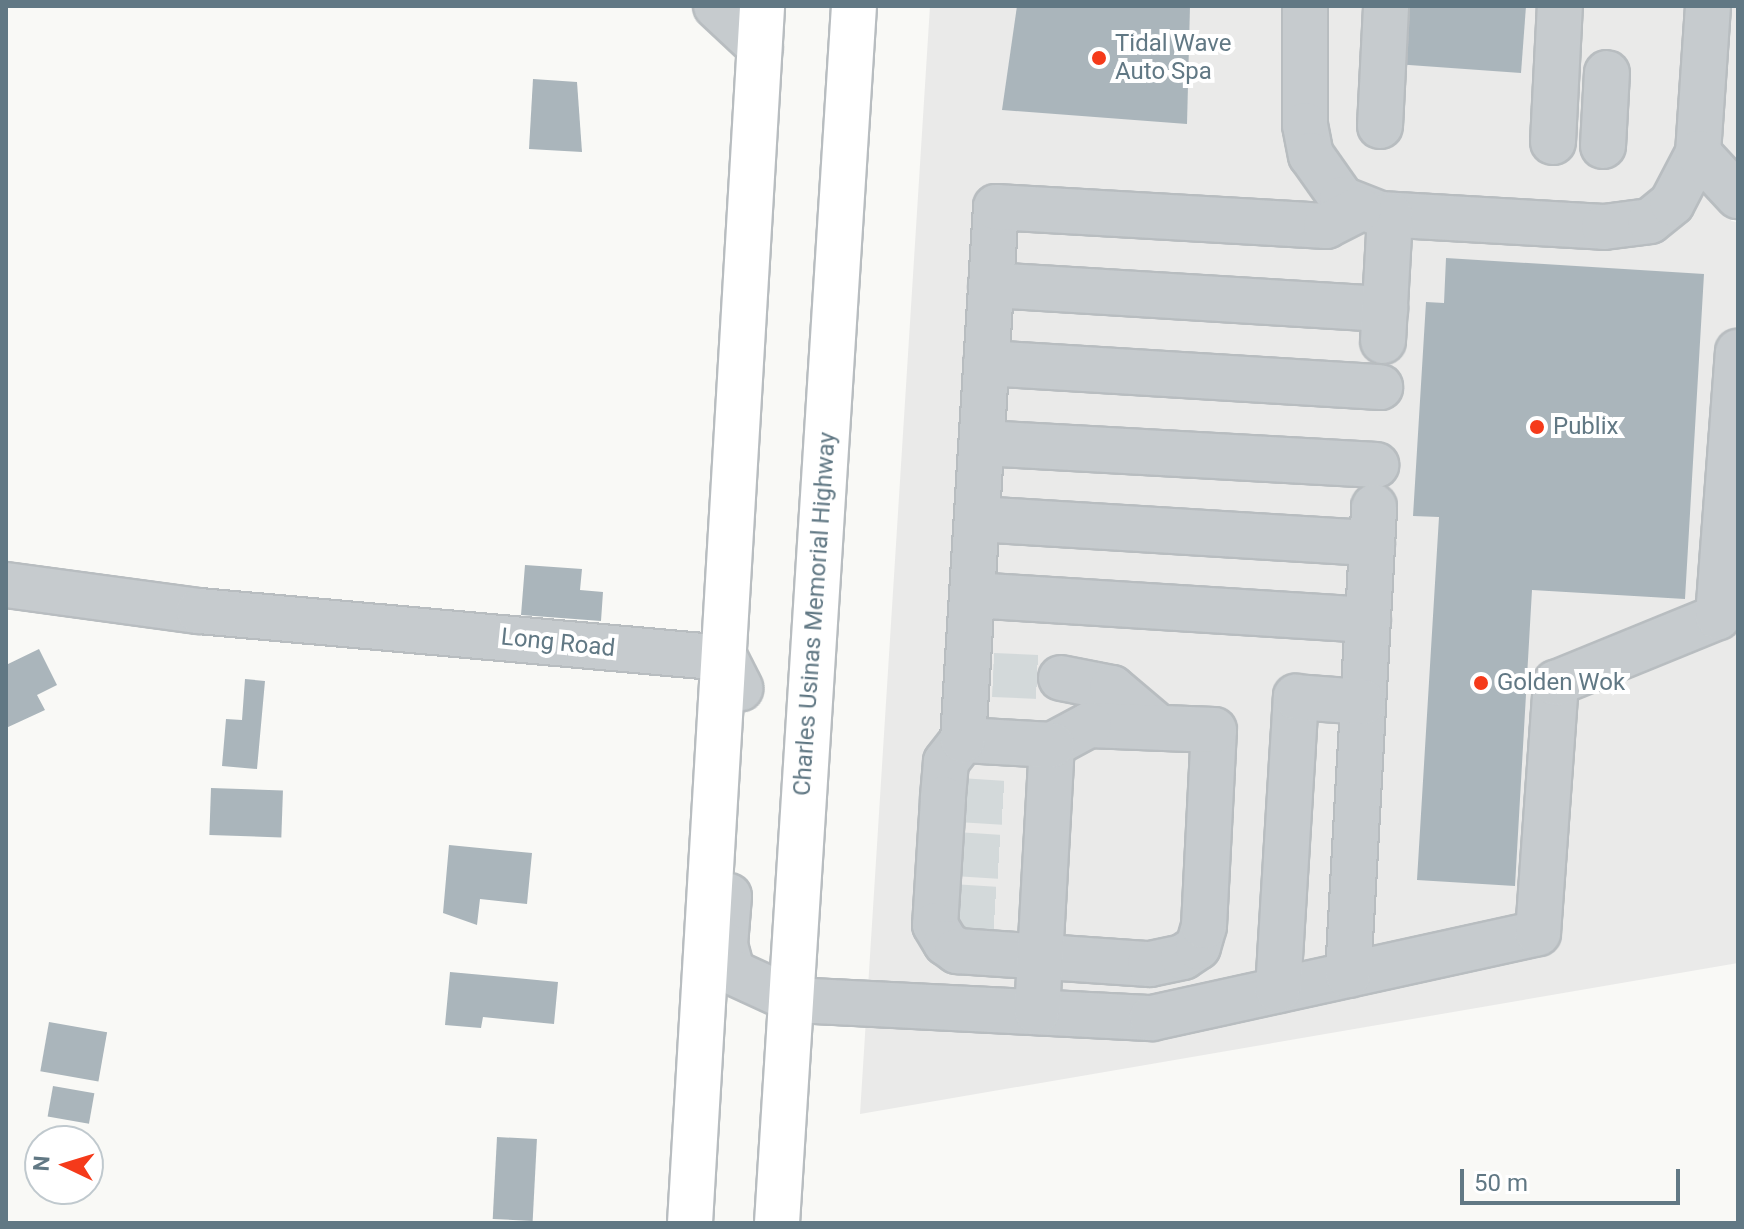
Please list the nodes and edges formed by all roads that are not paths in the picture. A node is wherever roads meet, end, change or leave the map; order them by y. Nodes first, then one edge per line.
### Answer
1 (716, 6) edge
2 (854, 6) edge
3 (1386, 6) edge
4 (1560, 6) edge
5 (1708, 6) edge
6 (1309, 19) edge
7 (761, 26) edge
8 (1607, 73) dead end
9 (1380, 126) dead end
10 (1553, 142) dead end
11 (1603, 146) dead end
12 (1698, 153) junction
13 (1738, 196) edge
14 (1374, 212) junction
15 (991, 285) junction
16 (1738, 352) edge
17 (986, 363) junction
18 (1380, 387) dead end
19 (982, 443) junction
20 (1374, 505) junction
21 (977, 519) junction
22 (6, 585) edge
23 (972, 595) junction
24 (1368, 620) junction
25 (725, 658) junction
26 (1061, 678) tunnel mouth
27 (1363, 702) junction
28 (1158, 727) junction
29 (963, 740) junction
30 (1052, 745) junction
31 (1040, 957) junction
32 (1348, 975) junction
33 (1278, 990) junction
34 (793, 1000) junction
35 (1037, 1012) junction
36 (690, 1223) edge
37 (777, 1223) edge

1 - 7 street
2 - 34 highway, Charles Usinas Memorial Highway
3 - 9 street
4 - 10 street
5 - 12 street
6 - 14 street
7 - 25 highway
8 - 11 street
12 - 13 street
12 - 14 street
14 - 15 street
14 - 15 street
15 - 17 street
16 - 32 street
17 - 18 street
17 - 19 street
19 - 20 street
19 - 21 street
20 - 21 street
20 - 24 street
21 - 23 street
22 - 25 street, Long Road
23 - 24 street
23 - 29 street
24 - 27 street
25 - 34 street
25 - 36 highway
26 - 28 street
27 - 32 street
27 - 33 street
28 - 30 street
28 - 31 street
29 - 30 street
29 - 31 street
30 - 31 street
31 - 35 street
32 - 33 street
33 - 35 street
34 - 35 street
34 - 37 highway, Charles Usinas Memorial Highway

